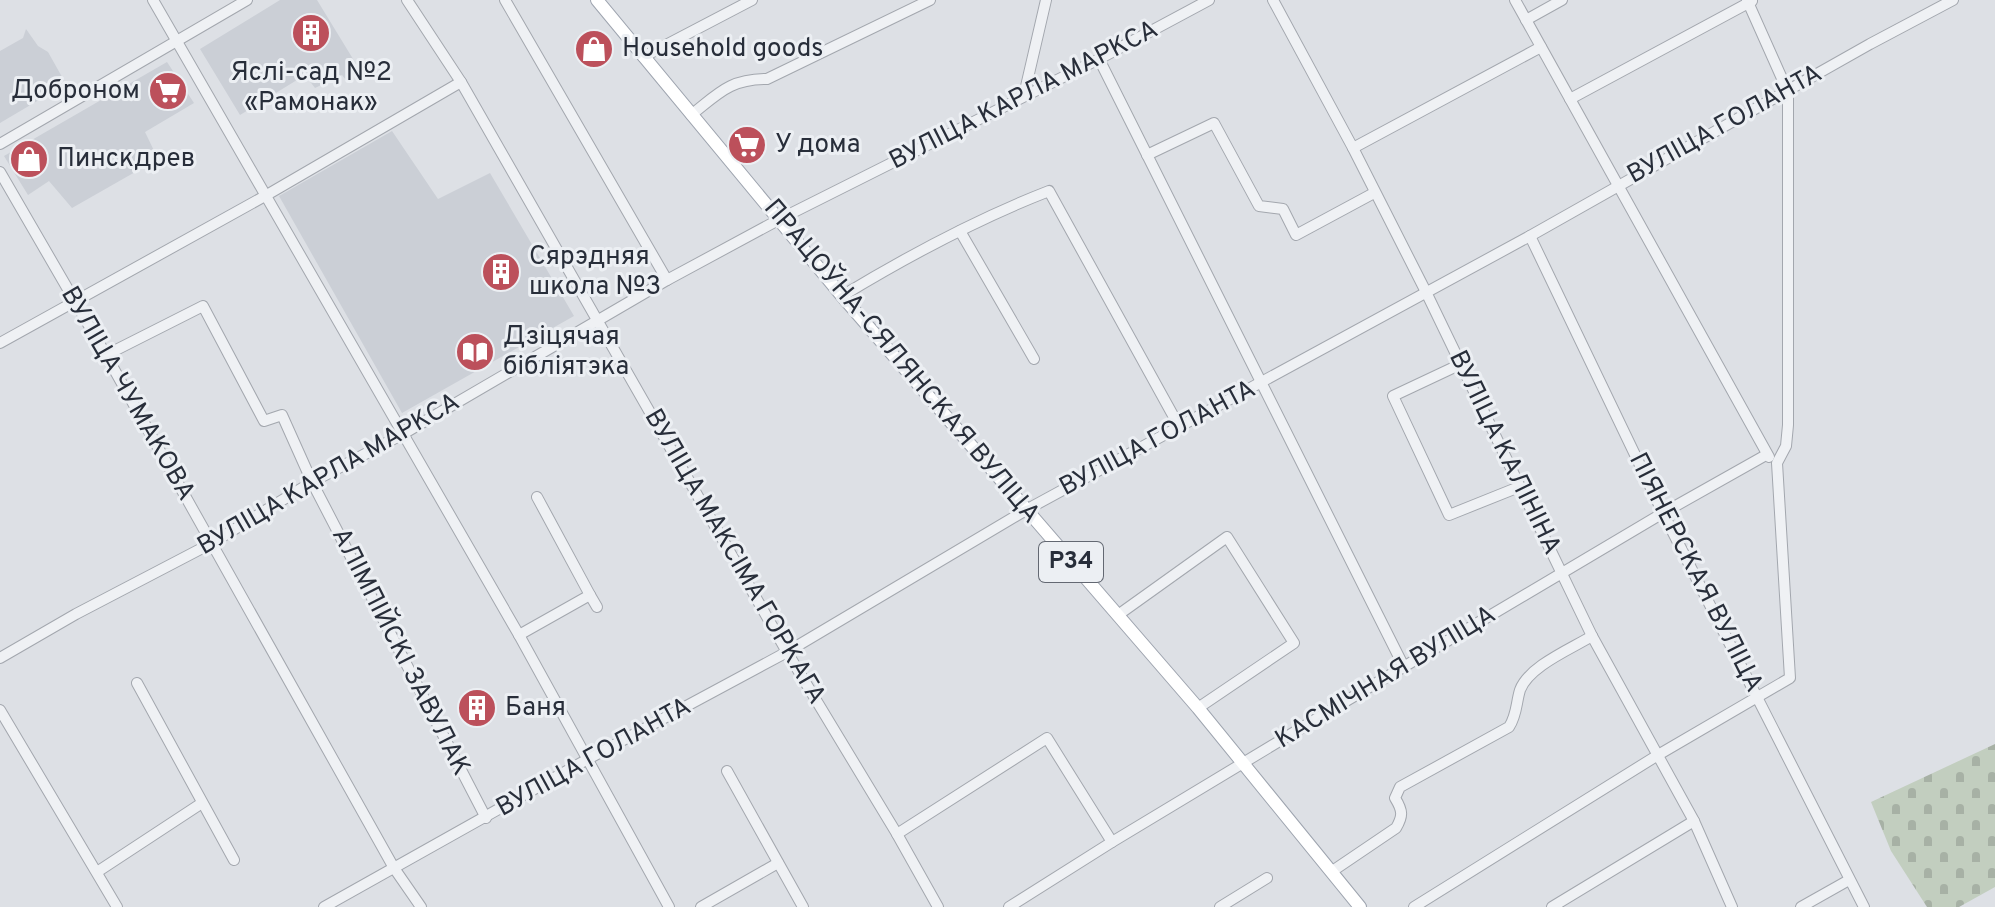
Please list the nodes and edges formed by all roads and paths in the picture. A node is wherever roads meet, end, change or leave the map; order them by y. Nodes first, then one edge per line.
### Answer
1 (153, 0) edge
2 (247, 0) edge
3 (407, 0) edge
4 (505, 0) edge
5 (597, 0) edge
6 (752, 0) edge
7 (930, 0) edge
8 (1046, 0) edge
9 (1209, 0) edge
10 (1273, 0) edge
11 (1515, 0) edge
12 (1562, 0) edge
13 (1953, 0) edge
14 (1750, 1) edge
15 (1526, 20) junction
16 (176, 41) junction
17 (1541, 47) junction
18 (643, 57) junction
19 (1099, 59) junction
20 (461, 82) junction
21 (1788, 92) junction
22 (1024, 95) junction
23 (1570, 99) junction
24 (691, 115) junction
25 (0, 144) edge
26 (1353, 148) junction
27 (1147, 155) junction
28 (0, 172) edge
29 (1619, 184) junction
30 (1374, 193) junction
31 (265, 196) junction
32 (780, 219) junction
33 (960, 231) junction
34 (1530, 236) junction
35 (667, 280) junction
36 (1426, 292) junction
37 (842, 296) junction
38 (75, 303) junction
39 (598, 321) junction
40 (0, 343) edge
41 (106, 355) junction
42 (1034, 359) dead end
43 (1461, 364) junction
44 (1261, 384) junction
45 (1180, 428) junction
46 (403, 434) junction
47 (1766, 455) junction
48 (1777, 463) junction
49 (312, 482) junction
50 (1519, 487) junction
51 (537, 497) dead end
52 (1026, 510) junction
53 (1663, 513) junction
54 (212, 543) junction
55 (1563, 573) junction
56 (590, 595) junction
57 (597, 607) dead end
58 (1118, 615) junction
59 (519, 635) junction
60 (1592, 636) junction
61 (787, 652) junction
62 (0, 658) edge
63 (1404, 667) junction
64 (137, 683) dead end
65 (1758, 697) junction
66 (1198, 708) junction
67 (0, 710) edge
68 (1658, 755) junction
69 (588, 759) junction
70 (1244, 764) junction
71 (727, 771) dead end
72 (202, 803) junction
73 (486, 818) junction
74 (1694, 821) junction
75 (897, 834) junction
76 (1112, 842) junction
77 (234, 860) dead end
78 (778, 863) junction
79 (394, 868) junction
80 (97, 872) junction
81 (1331, 872) junction
82 (1267, 878) dead end
83 (1849, 880) junction
84 (117, 907) edge
85 (324, 907) edge
86 (421, 907) edge
87 (669, 907) edge
88 (701, 907) edge
89 (803, 907) edge
90 (938, 907) edge
91 (1009, 907) edge
92 (1220, 907) edge
93 (1360, 907) edge
94 (1414, 907) edge
95 (1552, 907) edge
96 (1732, 907) edge
97 (1801, 907) edge
98 (1864, 907) edge

1 - 16 street
2 - 16 street
3 - 20 street, ВУЛІЦА МАКСІМА ГОРКАГА
4 - 35 street
5 - 18 main road, ПРАЦОЎНА-СЯЛЯНСКАЯ ВУЛІЦА / Р34
6 - 18 street
7 - 24 street
8 - 22 street
9 - 19 street, ВУЛІЦА КАРЛА МАРКСА
10 - 26 street, ВУЛІЦА КАЛІНІНА
11 - 15 street
12 - 15 street
13 - 21 street, ВУЛІЦА ГОЛАНТА
14 - 21 street
14 - 23 street
15 - 17 street
16 - 25 street
16 - 31 street
17 - 23 street
17 - 26 street
18 - 24 main road, ПРАЦОЎНА-СЯЛЯНСКАЯ ВУЛІЦА / Р34
19 - 22 street, ВУЛІЦА КАРЛА МАРКСА
19 - 27 street
20 - 31 street
20 - 39 street, ВУЛІЦА МАКСІМА ГОРКАГА
21 - 29 street, ВУЛІЦА ГОЛАНТА
21 - 48 street
22 - 32 street, ВУЛІЦА КАРЛА МАРКСА
23 - 29 street
24 - 32 main road, ПРАЦОЎНА-СЯЛЯНСКАЯ ВУЛІЦА / Р34
26 - 30 street, ВУЛІЦА КАЛІНІНА
27 - 30 street
27 - 44 street
28 - 38 street, ВУЛІЦА ЧУМАКОВА
29 - 34 street, ВУЛІЦА ГОЛАНТА
29 - 47 street
30 - 36 street, ВУЛІЦА КАЛІНІНА
31 - 38 street
31 - 46 street
32 - 35 street, ВУЛІЦА КАРЛА МАРКСА
32 - 37 main road, ПРАЦОЎНА-СЯЛЯНСКАЯ ВУЛІЦА / Р34
33 - 37 street
33 - 42 street
33 - 45 street
34 - 36 street, ВУЛІЦА ГОЛАНТА
34 - 53 street, ПІЯНЕРСКАЯ ВУЛІЦА
35 - 39 street, ВУЛІЦА КАРЛА МАРКСА
36 - 43 street, ВУЛІЦА КАЛІНІНА
36 - 44 street, ВУЛІЦА ГОЛАНТА
37 - 52 main road, ПРАЦОЎНА-СЯЛЯНСКАЯ ВУЛІЦА / Р34
38 - 40 street
38 - 41 street, ВУЛІЦА ЧУМАКОВА
39 - 46 street, ВУЛІЦА КАРЛА МАРКСА
39 - 61 street, ВУЛІЦА МАКСІМА ГОРКАГА
41 - 49 street, АЛІМПІЙСКІ ЗАВУЛАК
41 - 54 street, ВУЛІЦА ЧУМАКОВА
43 - 50 street, ВУЛІЦА КАЛІНІНА
43 - 50 street
44 - 45 street, ВУЛІЦА ГОЛАНТА
44 - 63 street
45 - 52 street, ВУЛІЦА ГОЛАНТА
46 - 49 street, ВУЛІЦА КАРЛА МАРКСА
46 - 59 street
47 - 48 street
47 - 53 street, КАСМІЧНАЯ ВУЛІЦА
48 - 65 street
49 - 54 street, ВУЛІЦА КАРЛА МАРКСА
49 - 73 street, АЛІМПІЙСКІ ЗАВУЛАК
50 - 55 street, ВУЛІЦА КАЛІНІНА
51 - 56 street
52 - 58 main road, ПРАЦОЎНА-СЯЛЯНСКАЯ ВУЛІЦА / Р34
52 - 61 street, ВУЛІЦА ГОЛАНТА
53 - 55 street, КАСМІЧНАЯ ВУЛІЦА
53 - 65 street, ПІЯНЕРСКАЯ ВУЛІЦА
54 - 62 street, ВУЛІЦА КАРЛА МАРКСА
54 - 79 street, ВУЛІЦА ЧУМАКОВА
55 - 60 street, ВУЛІЦА КАЛІНІНА
55 - 63 street, КАСМІЧНАЯ ВУЛІЦА
56 - 57 street
56 - 59 street
58 - 66 main road, ПРАЦОЎНА-СЯЛЯНСКАЯ ВУЛІЦА / Р34
58 - 66 street
59 - 69 street
60 - 68 street, ВУЛІЦА КАЛІНІНА
60 - 81 street
61 - 69 street, ВУЛІЦА ГОЛАНТА
61 - 75 street, ВУЛІЦА МАКСІМА ГОРКАГА
63 - 70 street, КАСМІЧНАЯ ВУЛІЦА
64 - 72 street
65 - 68 street
65 - 83 street, ПІЯНЕРСКАЯ ВУЛІЦА
66 - 70 main road, ПРАЦОЎНА-СЯЛЯНСКАЯ ВУЛІЦА / Р34
67 - 80 street
68 - 74 street, ВУЛІЦА КАЛІНІНА
68 - 94 street
69 - 73 street, ВУЛІЦА ГОЛАНТА
69 - 87 street
70 - 76 street, КАСМІЧНАЯ ВУЛІЦА
70 - 81 main road, ПРАЦОЎНА-СЯЛЯНСКАЯ ВУЛІЦА / Р34
71 - 78 street
72 - 77 street
72 - 80 street
73 - 79 street, ВУЛІЦА ГОЛАНТА
74 - 95 street
74 - 96 street, ВУЛІЦА КАЛІНІНА
75 - 76 street
75 - 90 street, ВУЛІЦА МАКСІМА ГОРКАГА
76 - 91 street, КАСМІЧНАЯ ВУЛІЦА
78 - 88 street
78 - 89 street
79 - 85 street, ВУЛІЦА ГОЛАНТА
79 - 86 street, ВУЛІЦА ЧУМАКОВА
80 - 84 street
81 - 93 main road, ПРАЦОЎНА-СЯЛЯНСКАЯ ВУЛІЦА / Р34
82 - 92 street
83 - 97 street
83 - 98 street, ПІЯНЕРСКАЯ ВУЛІЦА

